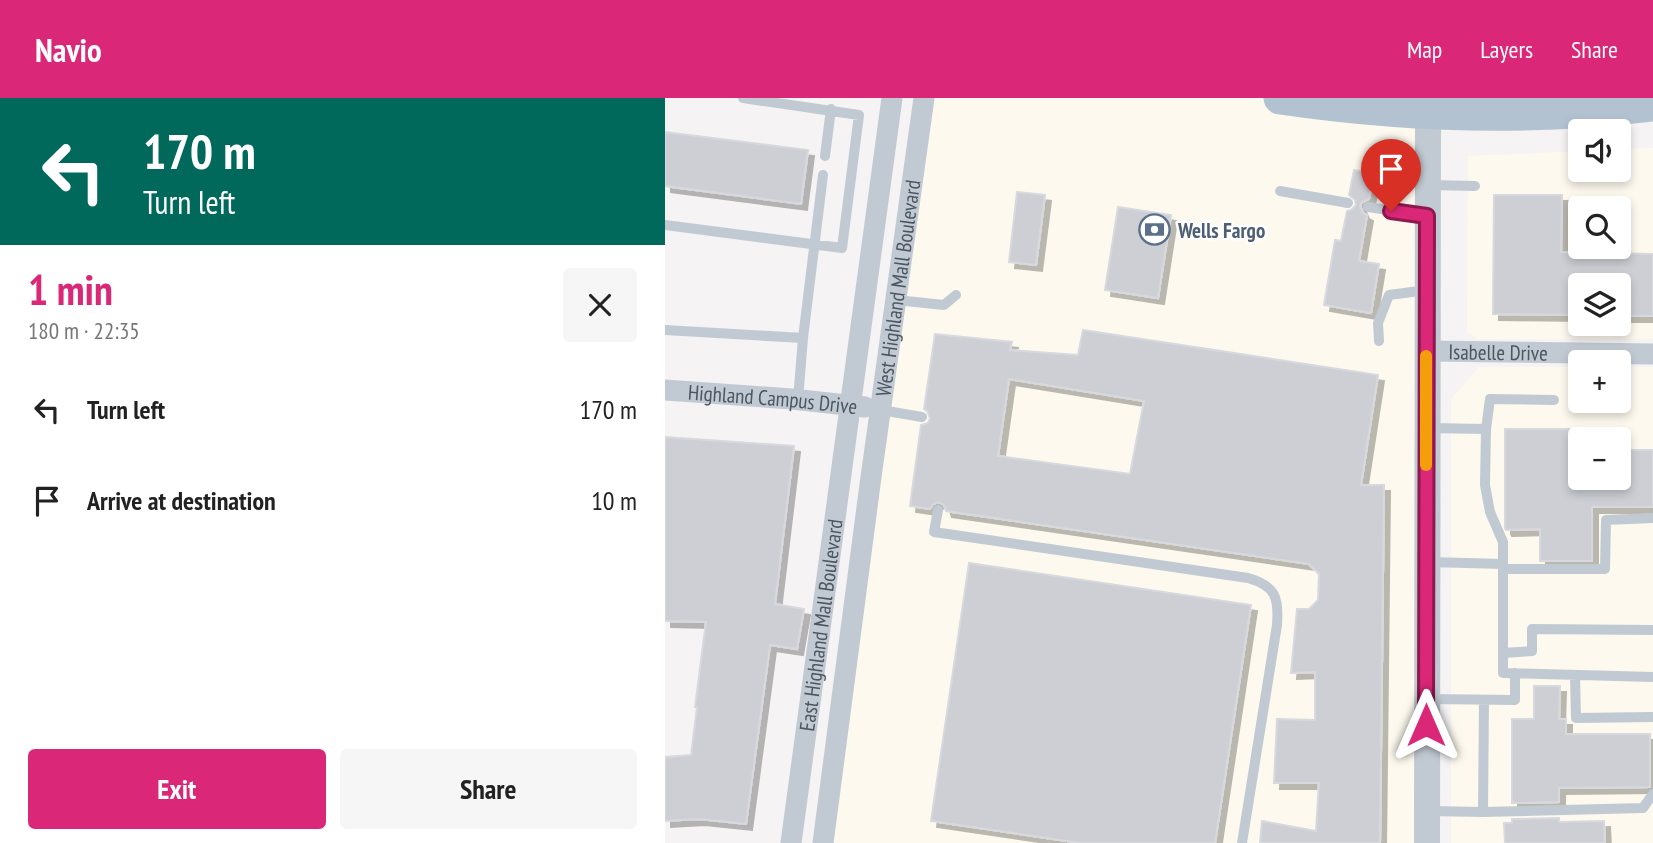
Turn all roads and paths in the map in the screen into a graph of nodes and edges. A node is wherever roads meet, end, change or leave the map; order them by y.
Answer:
1 (743, 98) edge
2 (893, 98) edge
3 (924, 98) edge
4 (1280, 98) edge
5 (1653, 105) edge
6 (831, 109) junction
7 (1428, 112) junction
8 (825, 156) dead end
9 (823, 175) dead end
10 (1427, 185) junction
11 (1475, 186) dead end
12 (1280, 191) dead end
13 (1348, 203) dead end
14 (1368, 207) dead end
15 (1427, 216) junction
16 (665, 225) edge
17 (815, 244) junction
18 (1427, 290) junction
19 (956, 295) dead end
20 (896, 300) junction
21 (665, 330) edge
22 (803, 338) junction
23 (1379, 341) dead end
24 (1426, 351) junction
25 (1653, 354) edge
26 (665, 390) edge
27 (797, 400) junction
28 (1554, 400) dead end
29 (852, 405) junction
30 (881, 410) junction
31 (922, 417) dead end
32 (1426, 428) junction
33 (1486, 429) junction
34 (871, 477) joint
35 (938, 510) dead end
36 (1653, 518) edge
37 (1426, 562) junction
38 (1503, 566) junction
39 (1653, 630) edge
40 (1503, 653) junction
41 (1515, 673) junction
42 (1574, 675) junction
43 (1653, 677) edge
44 (1426, 699) junction
45 (1484, 700) junction
46 (1653, 717) edge
47 (1653, 794) edge
48 (1427, 811) junction
49 (1483, 812) junction
50 (791, 843) edge
51 (823, 843) edge
52 (1242, 843) edge
53 (1427, 843) edge

1 - 6 lane
2 - 29 street, West Highland Mall Boulevard
3 - 20 street, West Highland Mall Boulevard
4 - 7 main road
5 - 7 main road
6 - 8 lane
6 - 17 lane
7 - 10 street
9 - 17 lane
10 - 11 lane
10 - 15 street
12 - 13 lane
14 - 15 lane
15 - 18 street
16 - 17 lane
17 - 22 lane
18 - 23 lane
18 - 24 street
19 - 20 lane
20 - 30 street, West Highland Mall Boulevard
21 - 22 lane
22 - 27 lane
24 - 25 street, Isabelle Drive
24 - 32 street
26 - 27 street, Highland Campus Drive
27 - 29 street, Highland Campus Drive
28 - 33 lane
29 - 30 street, Highland Campus Drive
29 - 50 street, East Highland Mall Boulevard
30 - 31 lane
30 - 34 street, West Highland Mall Boulevard
32 - 33 lane
32 - 37 street
33 - 38 lane
34 - 51 street, East Highland Mall Boulevard
35 - 52 lane
36 - 38 lane
37 - 38 lane
37 - 44 street
38 - 40 lane
39 - 40 lane
40 - 41 lane
41 - 42 lane
41 - 45 lane
42 - 43 lane
42 - 46 lane
44 - 45 lane
44 - 48 street
45 - 49 lane
47 - 49 lane
48 - 49 lane
48 - 53 street

